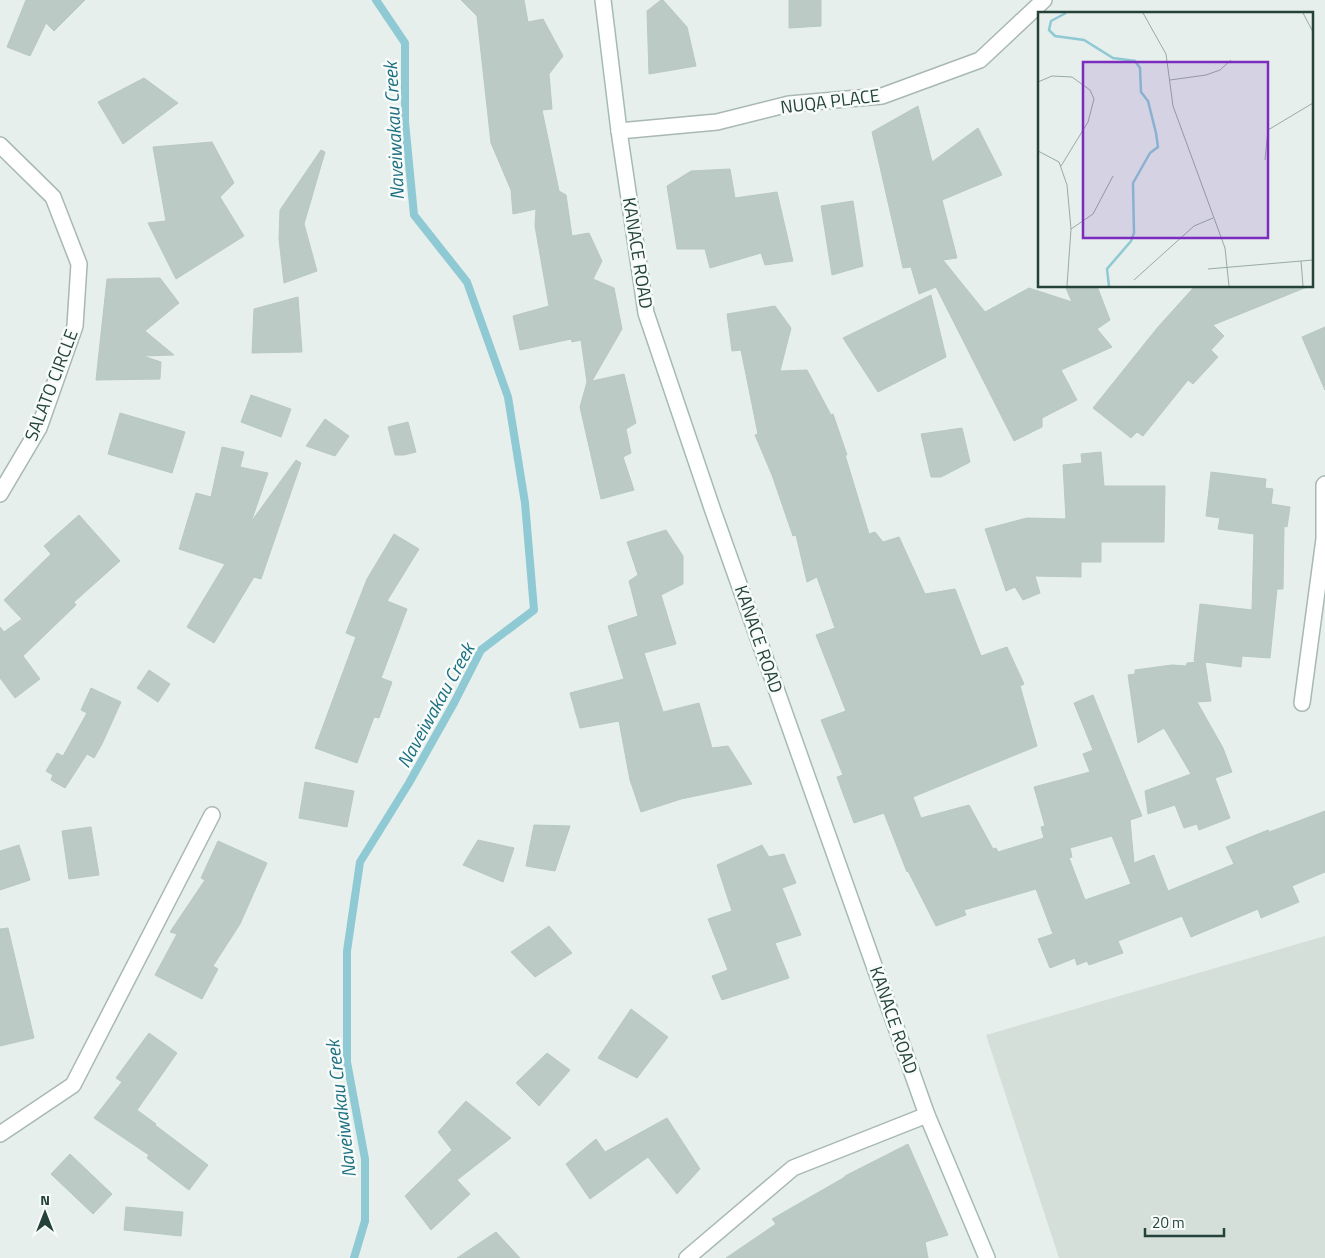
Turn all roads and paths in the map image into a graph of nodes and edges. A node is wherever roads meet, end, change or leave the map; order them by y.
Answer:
1 (604, 0) edge
2 (1044, 0) edge
3 (619, 131) junction
4 (0, 145) edge
5 (1325, 484) edge
6 (0, 494) edge
7 (1302, 703) dead end
8 (212, 815) dead end
9 (927, 1115) junction
10 (0, 1134) edge
11 (687, 1258) edge
12 (987, 1258) edge

1 - 3 street, KANACE ROAD
2 - 3 street, NUQA PLACE
3 - 9 street, KANACE ROAD
4 - 6 street, SALATO CIRCLE
5 - 7 street
8 - 10 street
9 - 11 street
9 - 12 street, KANACE ROAD

